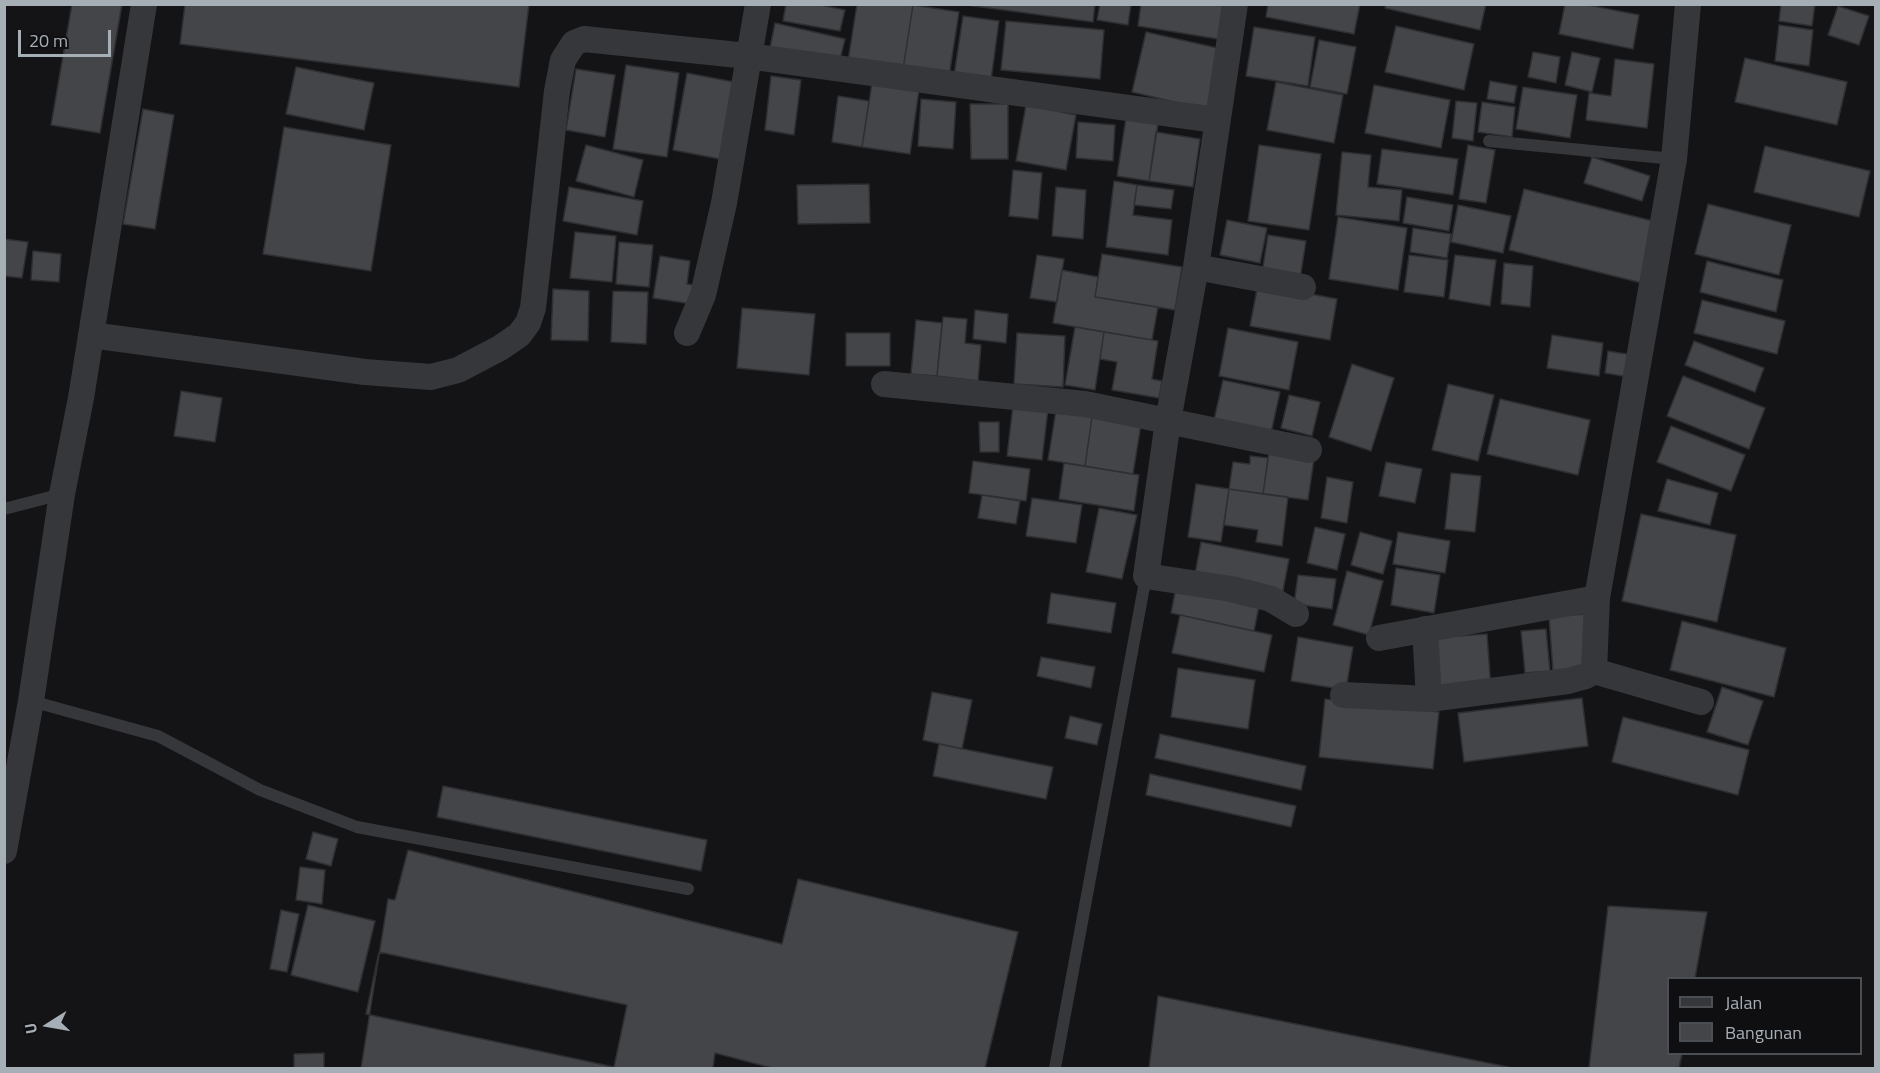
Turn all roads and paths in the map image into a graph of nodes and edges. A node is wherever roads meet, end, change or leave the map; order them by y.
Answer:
1 (144, 4) edge
2 (758, 4) edge
3 (1235, 4) edge
4 (1688, 4) edge
5 (748, 56) junction
6 (1216, 120) junction
7 (1489, 141) dead end
8 (1674, 159) junction
9 (1196, 267) junction
10 (1303, 287) dead end
11 (687, 333) dead end
12 (91, 335) junction
13 (884, 384) dead end
14 (1168, 422) junction
15 (1309, 450) dead end
16 (62, 494) junction
17 (4, 510) edge
18 (1146, 576) junction
19 (1597, 598) junction
20 (1296, 614) dead end
21 (1425, 629) junction
22 (1379, 638) dead end
23 (1594, 671) junction
24 (1343, 695) dead end
25 (1429, 699) junction
26 (31, 701) junction
27 (1701, 702) dead end
28 (4, 851) edge
29 (688, 889) dead end
30 (1055, 1068) edge

1 - 12 street
2 - 5 street
3 - 6 street
4 - 8 street
5 - 6 street
5 - 11 street
5 - 12 street
6 - 9 street
7 - 8 lane
8 - 19 street
9 - 10 street
9 - 14 street
12 - 16 street
13 - 14 street
14 - 15 street
14 - 18 street
16 - 17 lane
16 - 26 street
18 - 20 street
18 - 30 lane
19 - 21 street
19 - 23 street
21 - 22 street
21 - 25 street
23 - 25 street
23 - 27 street
24 - 25 street
26 - 28 street
26 - 29 lane

